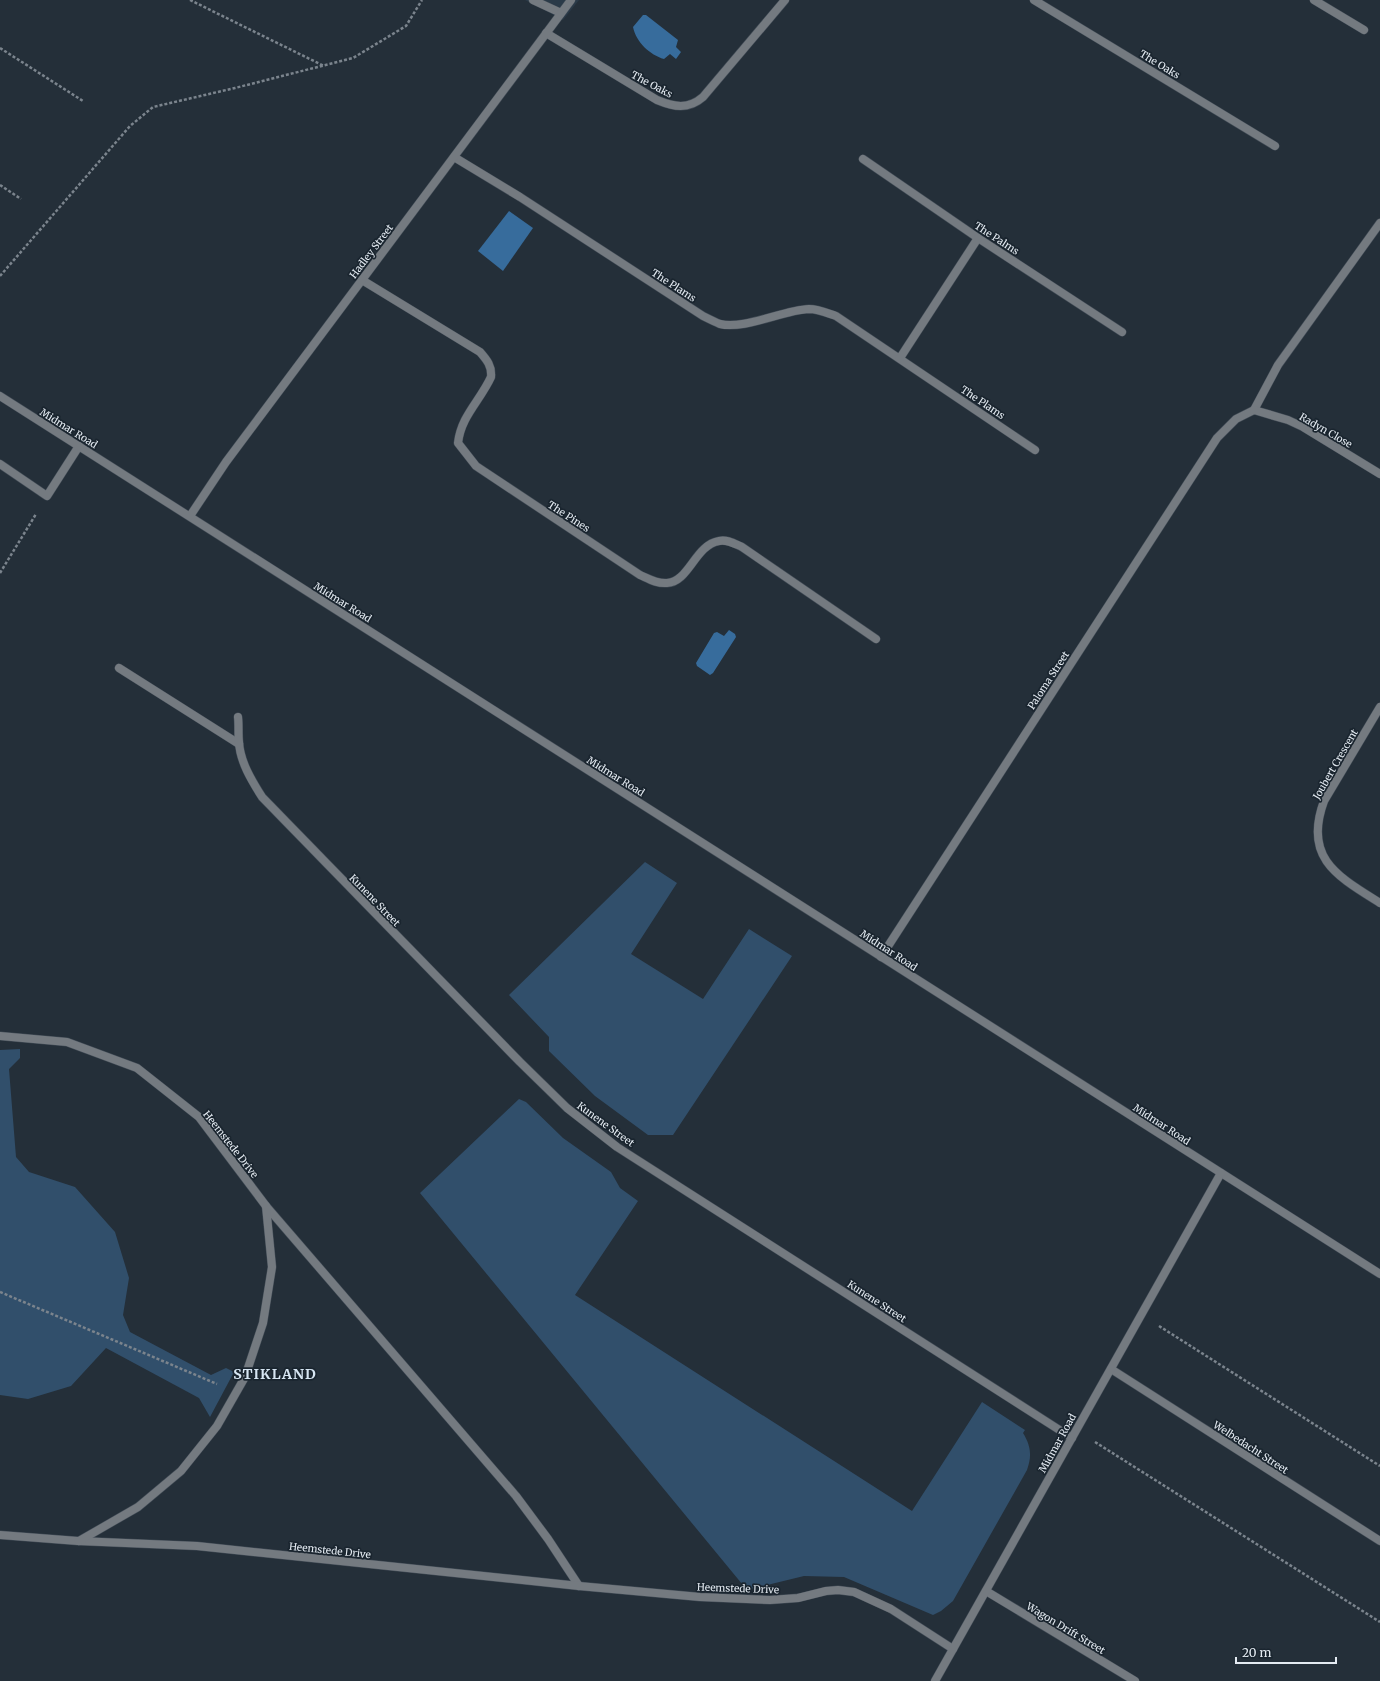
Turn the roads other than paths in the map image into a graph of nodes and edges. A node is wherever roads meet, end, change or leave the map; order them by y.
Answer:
1 (533, 0) edge
2 (571, 0) edge
3 (785, 0) edge
4 (1034, 0) edge
5 (1314, 0) edge
6 (561, 14) junction
7 (1364, 30) dead end
8 (546, 33) junction
9 (1275, 146) dead end
10 (454, 156) junction
11 (863, 159) dead end
12 (1380, 223) edge
13 (978, 238) junction
14 (362, 280) junction
15 (1122, 332) dead end
16 (900, 358) junction
17 (0, 396) edge
18 (1254, 410) junction
19 (79, 446) junction
20 (1035, 450) dead end
21 (0, 464) edge
22 (1380, 474) edge
23 (190, 516) junction
24 (876, 640) dead end
25 (119, 668) dead end
26 (1380, 707) edge
27 (238, 717) dead end
28 (239, 744) junction
29 (1380, 903) edge
30 (881, 957) junction
31 (0, 1036) edge
32 (1221, 1173) junction
33 (266, 1206) junction
34 (1380, 1274) edge
35 (1111, 1369) junction
36 (1072, 1438) junction
37 (0, 1535) edge
38 (78, 1541) junction
39 (1380, 1541) edge
40 (579, 1586) junction
41 (986, 1592) junction
42 (953, 1649) junction
43 (935, 1681) edge
44 (1135, 1681) edge

1 - 6 street
2 - 6 street, Hadley Street
3 - 8 street, The Oaks
4 - 9 street, The Oaks
5 - 7 street
6 - 8 street, Hadley Street
8 - 10 street, Hadley Street
10 - 14 street, Hadley Street
10 - 16 street, The Plams
11 - 13 street, The Palms
12 - 18 street
13 - 15 street, The Palms
13 - 16 street
14 - 23 street, Hadley Street
14 - 24 street, The Pines
16 - 20 street, The Plams
17 - 19 street, Midmar Road
18 - 22 street, Radyn Close
18 - 30 street, Paloma Street
19 - 21 street
19 - 23 street, Midmar Road
23 - 30 street, Midmar Road
25 - 28 street
26 - 29 street, Joubert Crescent
27 - 28 street, Kunene Street
28 - 36 street, Kunene Street
30 - 32 street, Midmar Road
31 - 33 street, Heemstede Drive
32 - 34 street, Midmar Road
32 - 35 street, Midmar Road
33 - 38 street
33 - 40 street, Heemstede Drive
35 - 36 street, Midmar Road
35 - 39 street, Welbedacht Street
36 - 41 street, Midmar Road
37 - 38 street, Heemstede Drive
38 - 40 street, Heemstede Drive
40 - 42 street, Heemstede Drive
41 - 42 street, Midmar Road
41 - 44 street, Wagon Drift Street
42 - 43 street, Midmar Road

